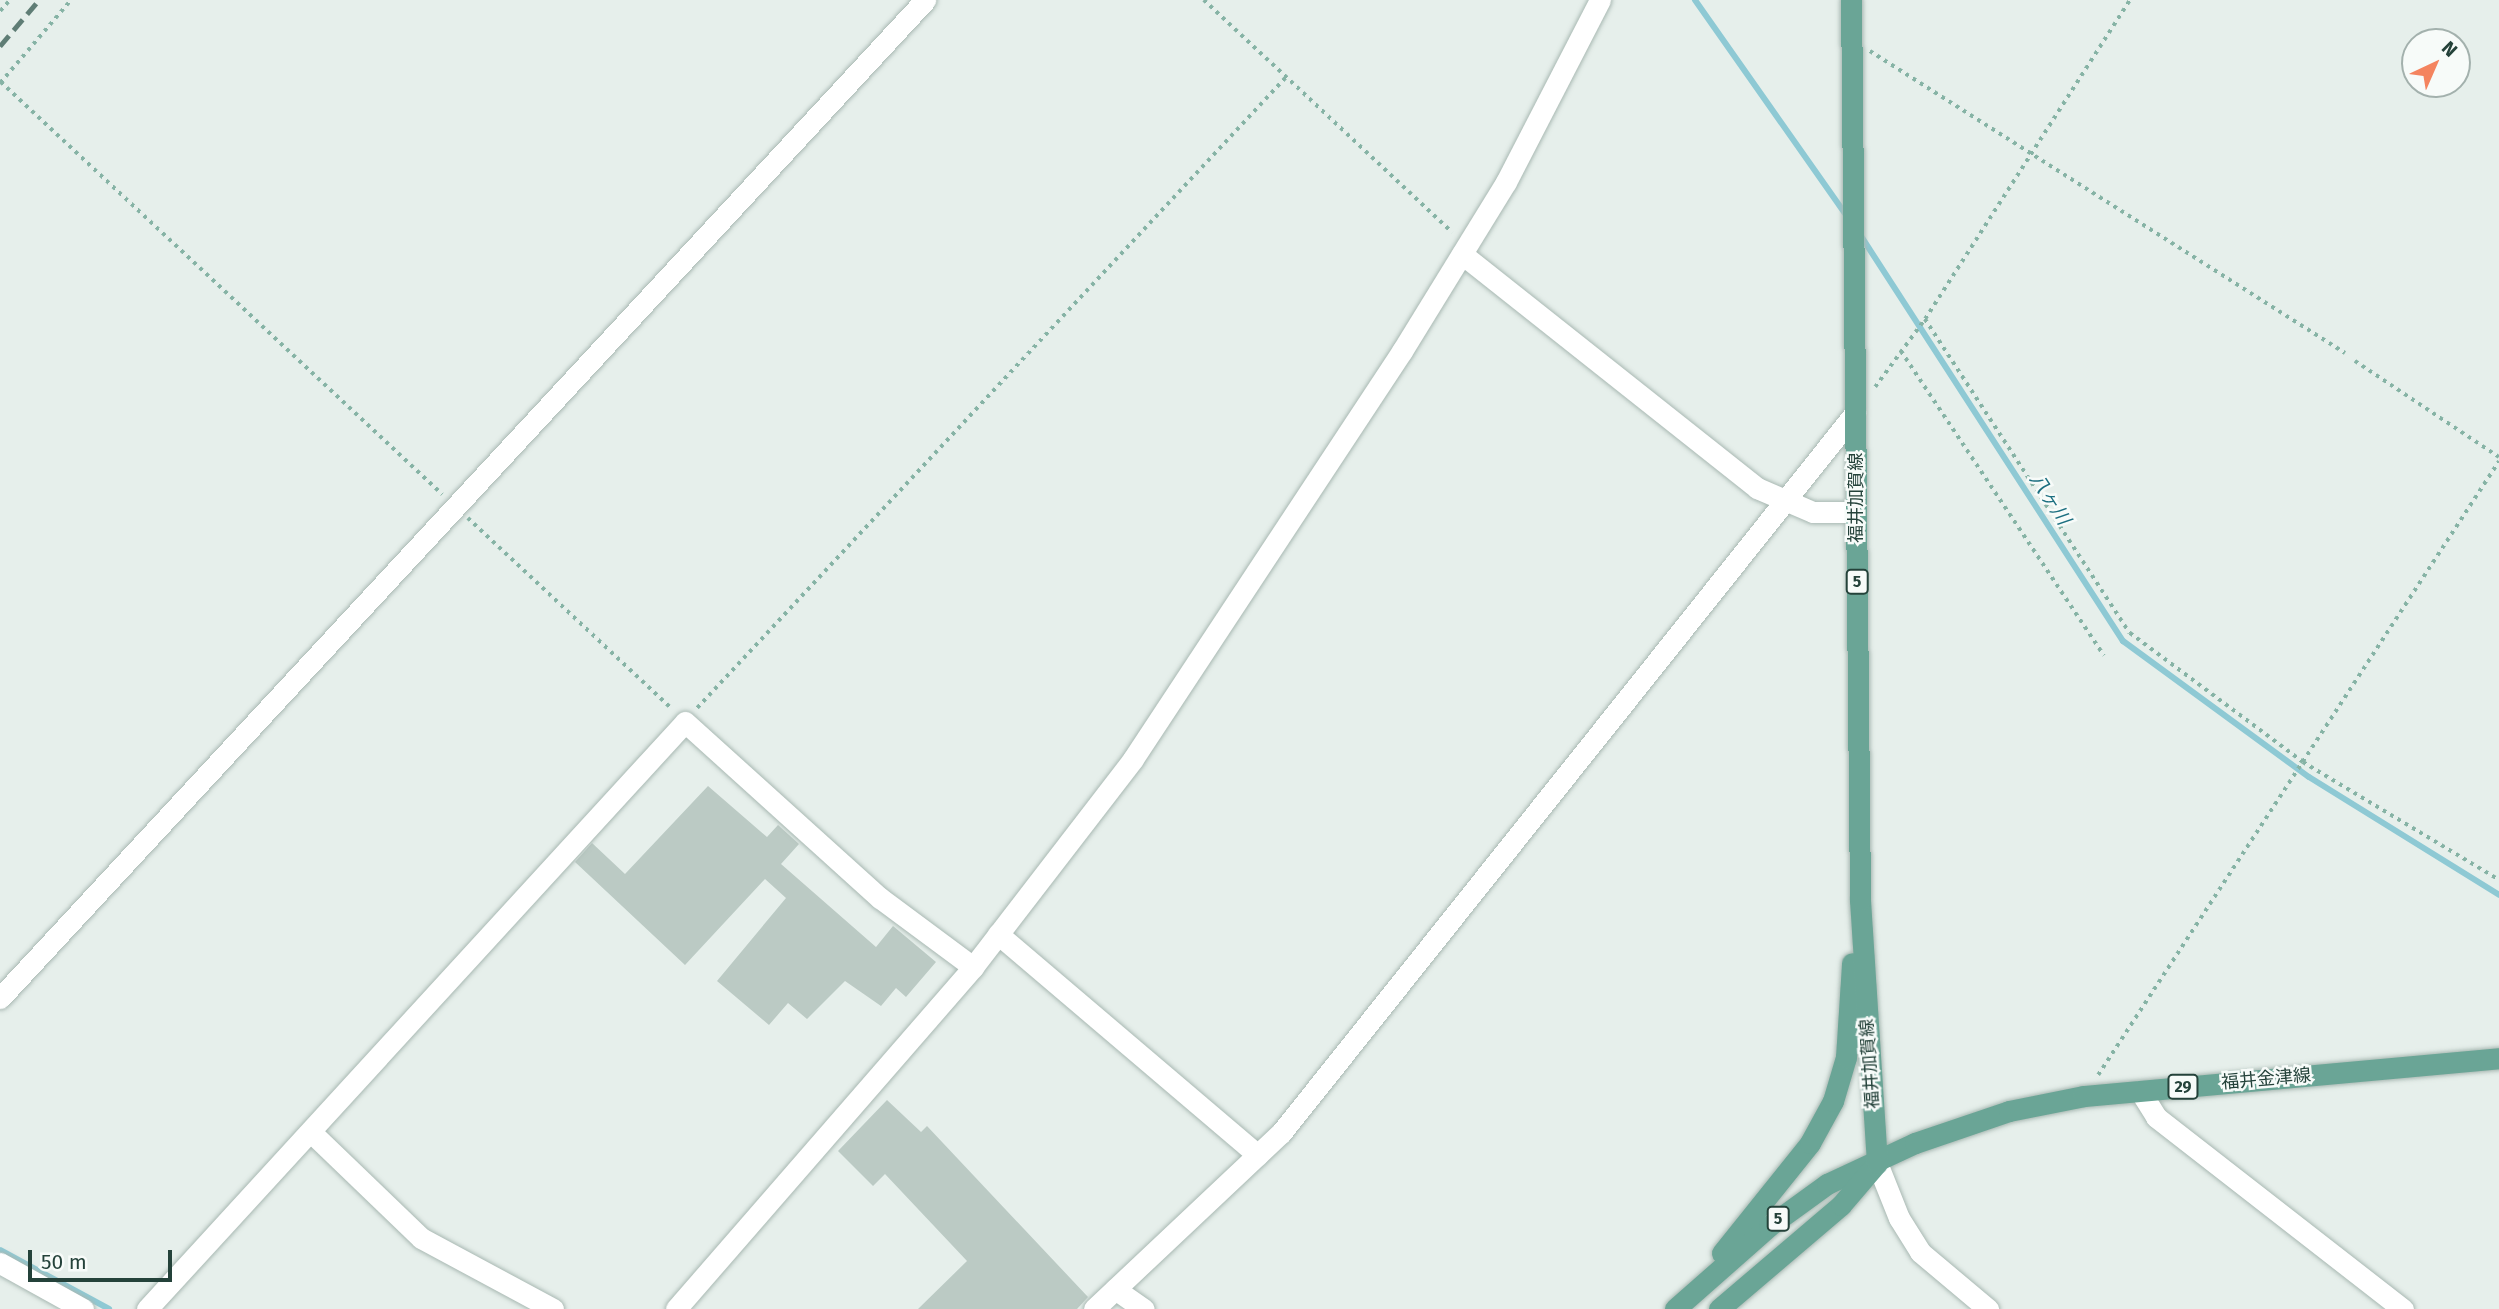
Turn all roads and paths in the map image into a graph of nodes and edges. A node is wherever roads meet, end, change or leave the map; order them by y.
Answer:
1 (10, 0) edge
2 (71, 0) edge
3 (925, 0) edge
4 (1204, 0) edge
5 (1600, 0) edge
6 (1851, 0) edge
7 (2130, 0) edge
8 (0, 11) edge
9 (1851, 39) junction
10 (1287, 76) junction
11 (1, 82) edge
12 (2032, 154) junction
13 (1464, 250) junction
14 (1925, 319) junction
15 (1902, 351) junction
16 (2344, 353) dead end
17 (2355, 361) dead end
18 (1856, 413) junction
19 (2499, 459) edge
20 (1783, 501) junction
21 (456, 507) junction
22 (1856, 512) junction
23 (2104, 655) dead end
24 (685, 722) junction
25 (2303, 762) junction
26 (2499, 880) edge
27 (1860, 900) junction
28 (998, 934) junction
29 (973, 967) junction
30 (0, 998) edge
31 (2499, 1058) edge
32 (2140, 1091) junction
33 (2084, 1096) junction
34 (312, 1133) junction
35 (1258, 1155) junction
36 (1877, 1163) junction
37 (1, 1265) edge
38 (1115, 1289) junction
39 (1690, 1293) junction
40 (83, 1309) edge
41 (147, 1309) edge
42 (553, 1309) edge
43 (676, 1309) edge
44 (1094, 1309) edge
45 (1144, 1309) edge
46 (1675, 1309) edge
47 (1719, 1309) edge
48 (1988, 1309) edge
49 (2403, 1309) edge

1 - 8 path
2 - 11 path
3 - 21 street
4 - 10 path
5 - 13 street
6 - 9 main road, 福井加賀線 / 5
7 - 12 path
9 - 12 path
9 - 18 main road, 福井加賀線 / 5
10 - 13 path
10 - 24 path
11 - 21 path
12 - 14 path
12 - 16 path
13 - 20 street
13 - 28 street
14 - 15 path
14 - 25 path
15 - 18 path
15 - 23 path
17 - 19 path
18 - 20 street
18 - 22 main road, 福井加賀線 / 5
19 - 25 path
20 - 22 street
20 - 35 street
21 - 24 path
21 - 30 street
22 - 27 main road, 福井加賀線 / 5
24 - 29 street
24 - 34 street
25 - 26 path
25 - 33 path
27 - 36 main road, 福井加賀線 / 5
27 - 39 main road
28 - 29 street
28 - 35 street
29 - 43 street
31 - 32 main road, 福井金津線 / 29
32 - 33 main road, 福井金津線 / 29
32 - 49 street
33 - 36 main road, 福井金津線 / 29
34 - 41 street
34 - 42 street
35 - 38 street
36 - 39 main road, 5
36 - 47 main road, 5
36 - 48 street
37 - 40 street
38 - 44 street
38 - 45 street
39 - 46 main road, 5

